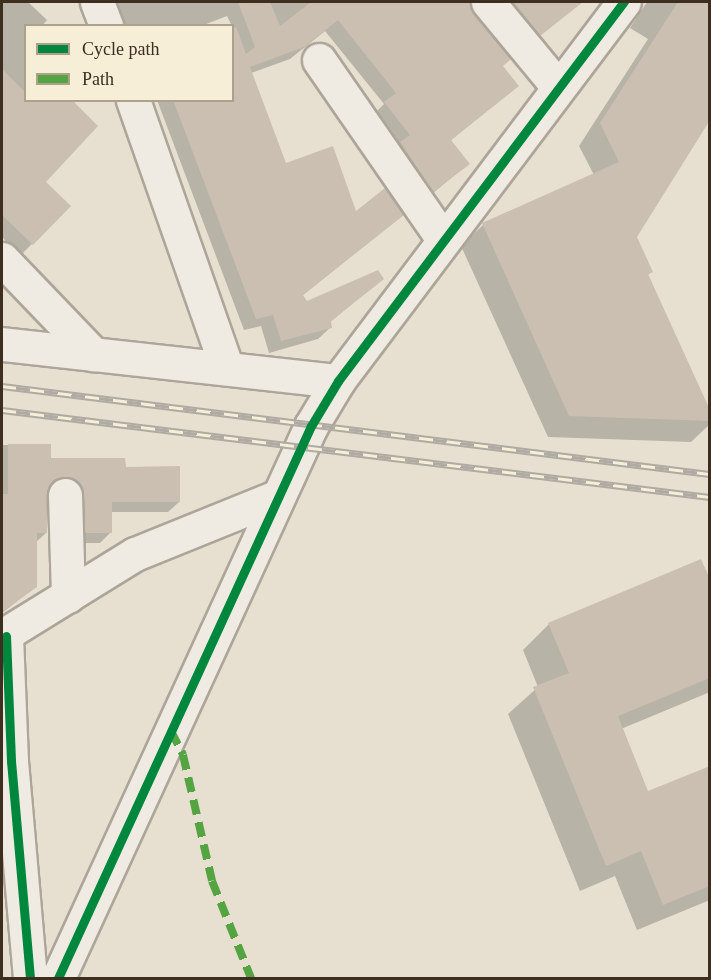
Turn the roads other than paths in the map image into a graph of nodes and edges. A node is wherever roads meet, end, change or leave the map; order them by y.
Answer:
1 (97, 2) edge
2 (488, 2) edge
3 (624, 2) edge
4 (105, 24) edge
5 (320, 60) dead end
6 (558, 87) junction
7 (134, 102) edge
8 (443, 239) junction
9 (2, 259) edge
10 (2, 344) edge
11 (93, 354) junction
12 (227, 368) junction
13 (338, 381) junction
14 (65, 495) dead end
15 (276, 496) junction
16 (68, 596) junction
17 (4, 636) edge
18 (30, 978) edge
19 (58, 978) edge

1 - 4 street
2 - 6 street
3 - 6 street
5 - 8 street
6 - 8 street
7 - 12 street
8 - 13 street
9 - 11 street
10 - 11 street
11 - 12 street
12 - 13 street
13 - 15 street
14 - 16 street
15 - 16 street
15 - 19 street
16 - 17 street
17 - 18 street

